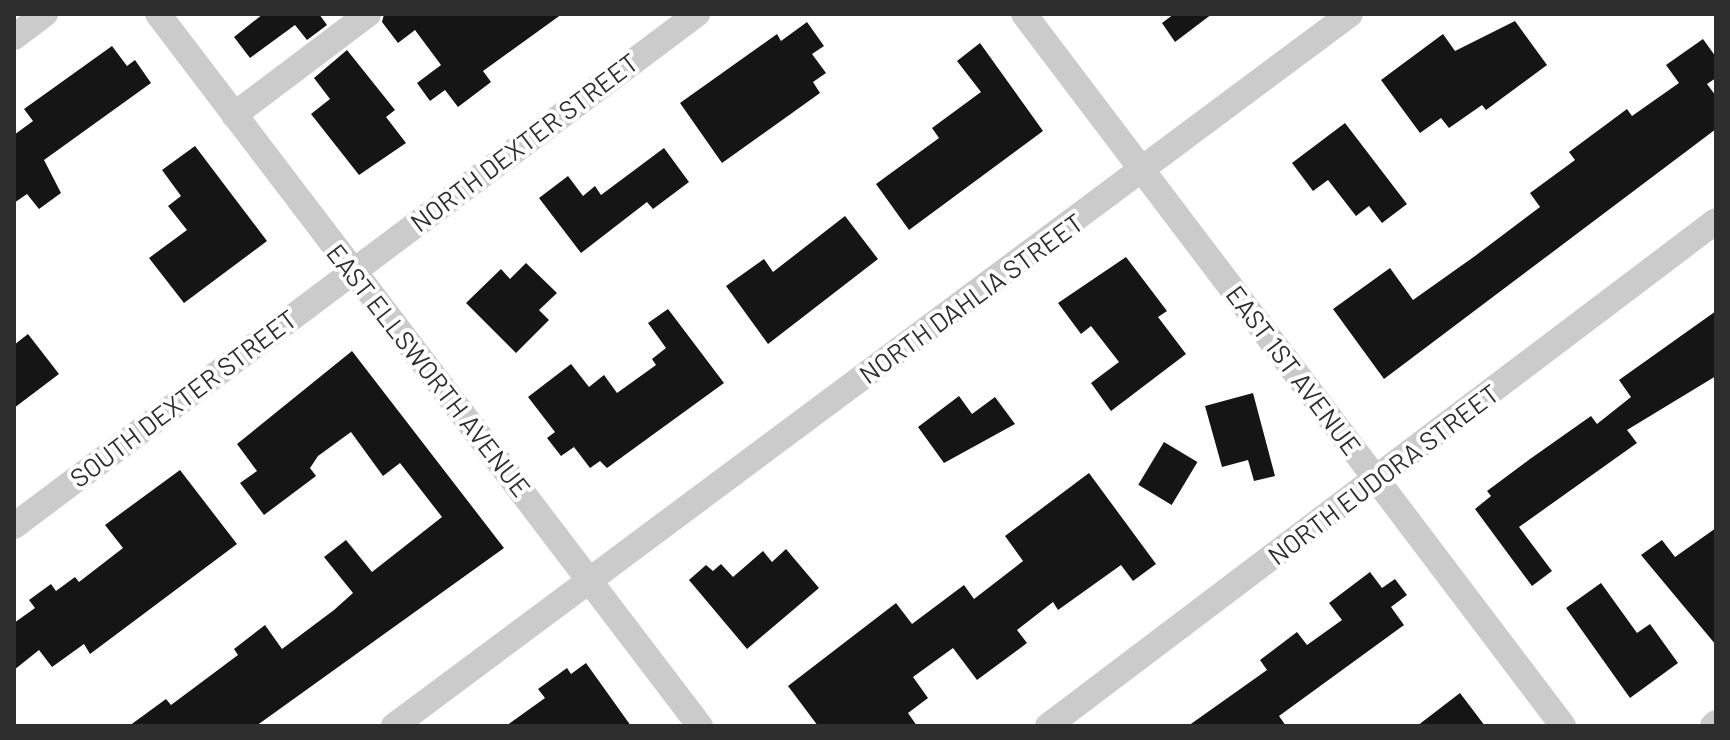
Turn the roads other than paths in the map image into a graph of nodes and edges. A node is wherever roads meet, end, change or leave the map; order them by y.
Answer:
1 (45, 14) edge
2 (158, 14) edge
3 (368, 14) edge
4 (697, 14) edge
5 (1026, 14) edge
6 (1350, 14) edge
7 (14, 37) edge
8 (234, 115) junction
9 (1143, 170) junction
10 (1716, 221) edge
11 (352, 270) junction
12 (1377, 479) junction
13 (14, 526) edge
14 (590, 579) junction
15 (394, 726) edge
16 (700, 726) edge
17 (1048, 726) edge
18 (1563, 726) edge

1 - 7 street
2 - 8 street, EAST ELLSWORTH AVENUE
3 - 8 street
4 - 11 street, NORTH DEXTER STREET
5 - 9 street, EAST 1ST AVENUE
6 - 9 street, NORTH DAHLIA STREET
8 - 11 street, EAST ELLSWORTH AVENUE
9 - 12 street, EAST 1ST AVENUE
9 - 14 street, NORTH DAHLIA STREET
10 - 12 street, NORTH EUDORA STREET
11 - 13 street, SOUTH DEXTER STREET
11 - 14 street, EAST ELLSWORTH AVENUE
12 - 17 street, NORTH EUDORA STREET
12 - 18 street, EAST 1ST AVENUE
14 - 15 street, NORTH DAHLIA STREET
14 - 16 street, EAST ELLSWORTH AVENUE

